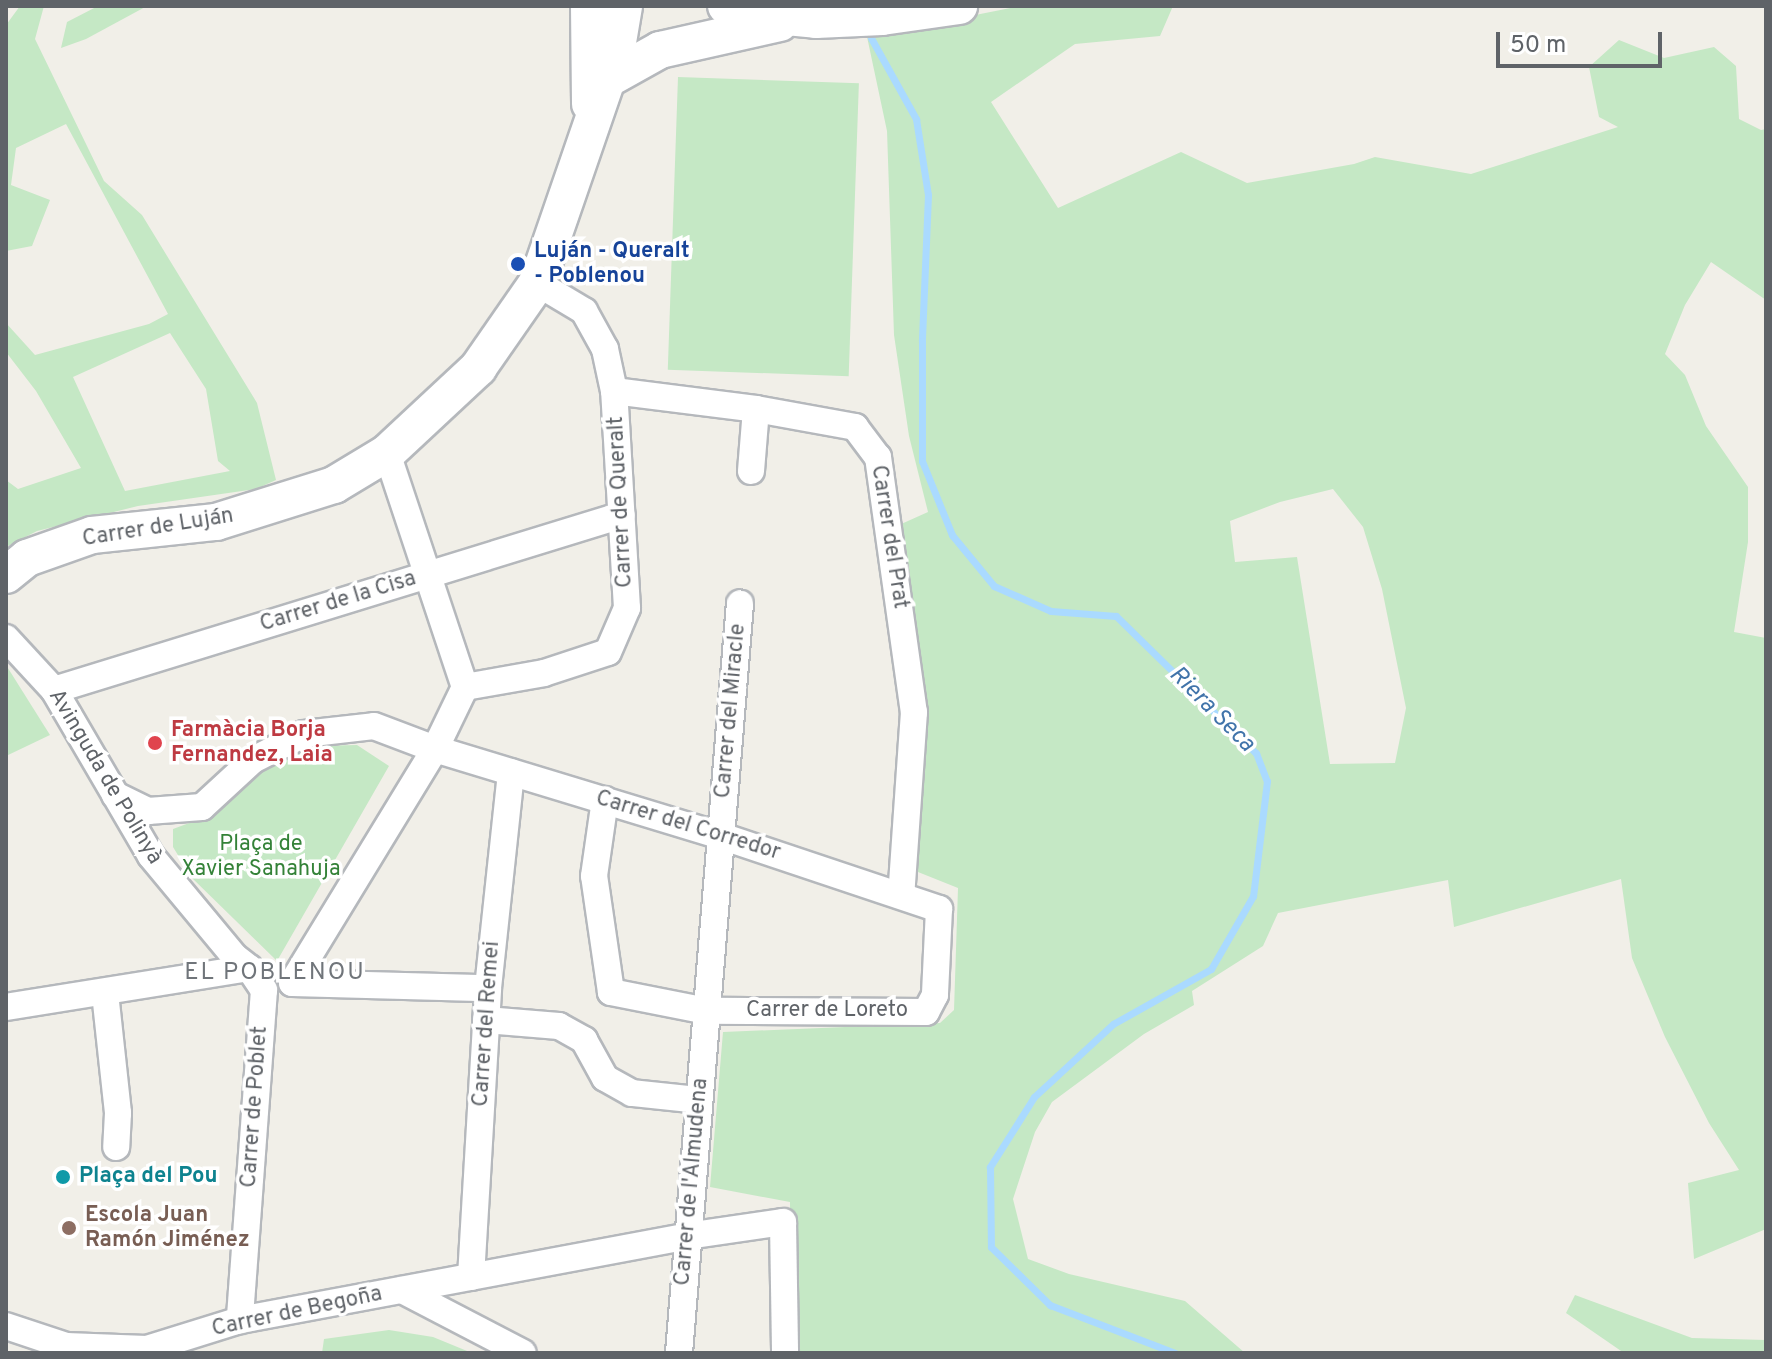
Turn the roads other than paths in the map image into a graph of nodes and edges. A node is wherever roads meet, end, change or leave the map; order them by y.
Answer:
1 (624, 6) edge
2 (726, 6) edge
3 (959, 6) edge
4 (585, 10) edge
5 (791, 19) junction
6 (608, 79) junction
7 (591, 122) junction
8 (537, 283) junction
9 (614, 391) junction
10 (756, 409) junction
11 (387, 453) junction
12 (751, 471) dead end
13 (622, 515) junction
14 (428, 574) junction
15 (6, 575) edge
16 (740, 603) dead end
17 (6, 638) edge
18 (465, 687) junction
19 (54, 690) junction
20 (435, 749) junction
21 (511, 772) junction
22 (115, 795) junction
23 (605, 800) junction
24 (721, 836) junction
25 (901, 896) junction
26 (939, 909) joint
27 (249, 968) junction
28 (488, 988) junction
29 (264, 990) joint
30 (105, 993) junction
31 (6, 1007) edge
32 (707, 1011) junction
33 (486, 1020) junction
34 (699, 1100) junction
35 (116, 1147) dead end
36 (687, 1236) junction
37 (471, 1277) junction
38 (402, 1290) junction
39 (240, 1320) junction
40 (6, 1326) edge
41 (523, 1353) edge
42 (679, 1353) edge
43 (785, 1353) edge

1 - 6 street, Carrer de Luján
2 - 5 street
3 - 5 street
4 - 7 street
5 - 6 street
6 - 7 street, Carrer de Luján
7 - 8 street, Carrer de Luján
8 - 9 street, Carrer de Queralt
8 - 11 street, Carrer de Luján
9 - 10 street, Carrer del Prat
9 - 13 street, Carrer de Queralt
10 - 12 street
10 - 25 street, Carrer del Prat
11 - 14 street
11 - 15 street, Carrer de Luján
13 - 14 street, Carrer de la Cisa
13 - 18 street, Carrer de Queralt
14 - 18 street
14 - 19 street, Carrer de la Cisa
16 - 24 street, Carrer del Miracle
17 - 19 street, Avinguda de Polinyà
18 - 20 street
19 - 22 street, Avinguda de Polinyà
20 - 21 street, Carrer del Corredor
20 - 22 street
20 - 28 street
21 - 23 street, Carrer del Corredor
21 - 28 street, Carrer del Remei
22 - 27 street, Avinguda de Polinyà
23 - 24 street, Carrer del Corredor
23 - 32 street, Carrer de Loreto
24 - 25 street, Carrer del Corredor
24 - 32 street, Carrer del Miracle
25 - 26 street, Carrer del Corredor
26 - 32 street, Carrer de Loreto
27 - 29 street, Avinguda de Polinyà
27 - 30 street
28 - 33 street, Carrer del Remei
29 - 39 street, Carrer de Poblet
30 - 31 street
30 - 35 street
32 - 34 street, Carrer de l'Almudena
33 - 34 street
33 - 37 street, Carrer del Remei
34 - 36 street, Carrer de l'Almudena
36 - 37 street, Carrer de Begoña
36 - 42 street, Carrer de l'Almudena
36 - 43 street, Carrer de Begoña
37 - 38 street, Carrer de Begoña
38 - 39 street, Carrer de Begoña
38 - 41 street, Carrer de Begoña
39 - 40 street, Carrer de Begoña

